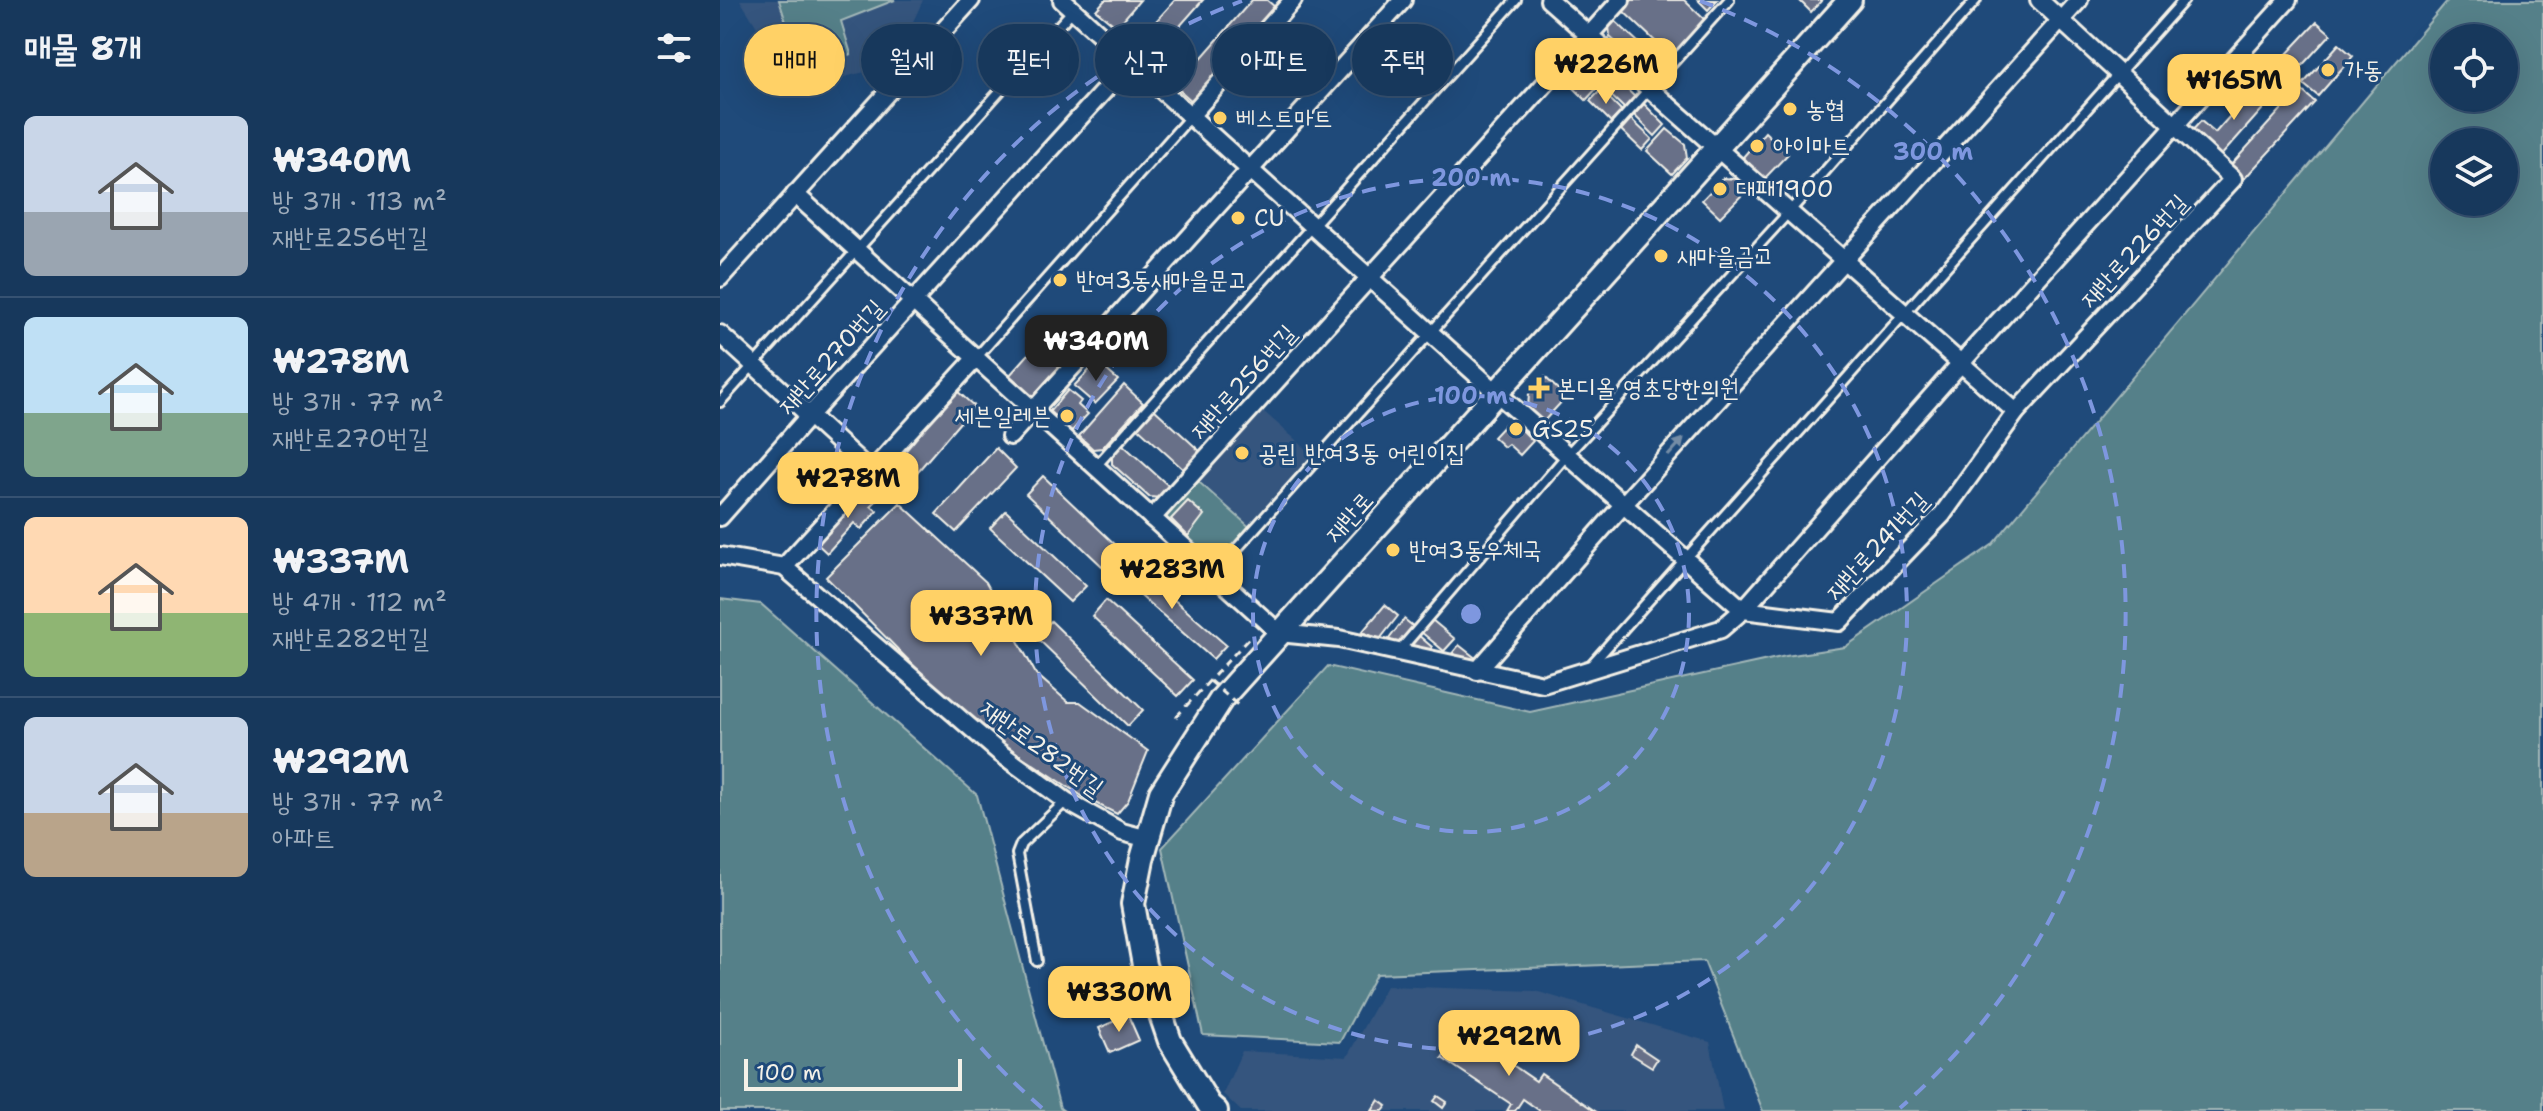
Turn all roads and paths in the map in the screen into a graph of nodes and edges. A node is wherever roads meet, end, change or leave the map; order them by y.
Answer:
1 (971, 0) edge
2 (1293, 0) edge
3 (1403, 0) edge
4 (1516, 0) edge
5 (1549, 0) edge
6 (1621, 0) edge
7 (1729, 0) edge
8 (1850, 0) edge
9 (1976, 0) edge
10 (2039, 0) edge
11 (2079, 0) edge
12 (2184, 0) edge
13 (2288, 0) edge
14 (1073, 3) edge
15 (2061, 20) junction
16 (1095, 26) edge
17 (1588, 34) junction
18 (2119, 74) junction
19 (1650, 88) junction
20 (1099, 96) edge
21 (1168, 96) edge
22 (1190, 116) junction
23 (2176, 126) junction
24 (1716, 147) junction
25 (1249, 169) junction
26 (795, 194) junction
27 (1789, 212) junction
28 (1312, 226) junction
29 (858, 251) junction
30 (1845, 261) junction
31 (1369, 277) junction
32 (720, 278) edge
33 (914, 302) junction
34 (1905, 314) junction
35 (1430, 333) junction
36 (720, 334) edge
37 (976, 358) junction
38 (1961, 363) junction
39 (754, 365) junction
40 (1497, 393) junction
41 (720, 402) edge
42 (1034, 410) junction
43 (2016, 412) junction
44 (809, 416) junction
45 (1010, 436) dead end
46 (1567, 455) junction
47 (1096, 466) junction
48 (870, 471) junction
49 (1623, 505) junction
50 (720, 517) edge
51 (1152, 518) junction
52 (720, 556) edge
53 (1685, 559) junction
54 (784, 567) junction
55 (1214, 574) junction
56 (1743, 610) junction
57 (1279, 633) junction
58 (1250, 637) dead end
59 (1398, 651) junction
60 (1477, 671) junction
61 (1585, 672) junction
62 (1210, 681) junction
63 (1240, 707) dead end
64 (1176, 717) dead end
65 (1066, 801) junction
66 (1148, 839) junction
67 (1037, 961) dead end
68 (1216, 1111) edge

1 - 26 street
2 - 22 street
3 - 25 street
4 - 28 lane
5 - 17 street
6 - 17 street
7 - 19 lane
8 - 24 main road, 재반로
9 - 27 lane
10 - 15 street, 재반로226번길
11 - 15 street
12 - 18 lane
13 - 23 street
14 - 16 street
14 - 29 lane
15 - 18 street, 재반로226번길
15 - 30 street
17 - 19 street
17 - 31 street, 재반로256번길
18 - 23 street, 재반로226번길
18 - 34 lane
19 - 24 street
19 - 35 lane
20 - 33 street
21 - 22 street
22 - 25 street
22 - 37 lane
23 - 38 street
23 - 43 street, 재반로226번길
24 - 27 street
24 - 40 main road, 재반로
25 - 28 street
25 - 42 street
26 - 29 street, 재반로270번길
26 - 32 street
27 - 30 street
27 - 46 lane
28 - 31 street
28 - 47 lane
29 - 33 street, 재반로270번길
29 - 39 lane
30 - 34 street
49 -> 30 street
31 - 35 street
31 - 51 street, 재반로256번길
33 - 37 street, 재반로270번길
33 - 44 street, 재반로270번길
34 - 38 street
34 - 53 lane
35 - 40 street
35 - 55 lane
36 - 39 street
37 - 42 street, 재반로270번길
37 - 48 street
38 - 43 street
38 - 56 street
39 - 41 lane
39 - 44 street
40 - 46 street
40 - 57 main road, 재반로
42 - 45 street
42 - 47 street, 재반로270번길
43 - 56 street, 재반로241번길
44 - 48 street
44 - 50 street, 재반로270번길
46 - 49 street
46 - 59 lane
47 - 51 street, 재반로270번길
48 - 54 street
49 - 53 street
49 - 60 street
51 - 55 street, 재반로270번길
52 - 54 street
53 - 56 street
53 - 61 lane
54 - 65 street, 재반로282번길
55 - 57 street, 재반로270번길
56 - 61 street
57 - 59 street
57 - 66 main road, 재반로
58 - 62 path
59 - 60 street
60 - 61 street
62 - 63 path, bridge
62 - 64 path
65 - 66 street, 재반로282번길
65 - 67 lane
66 - 68 main road, 재반로

